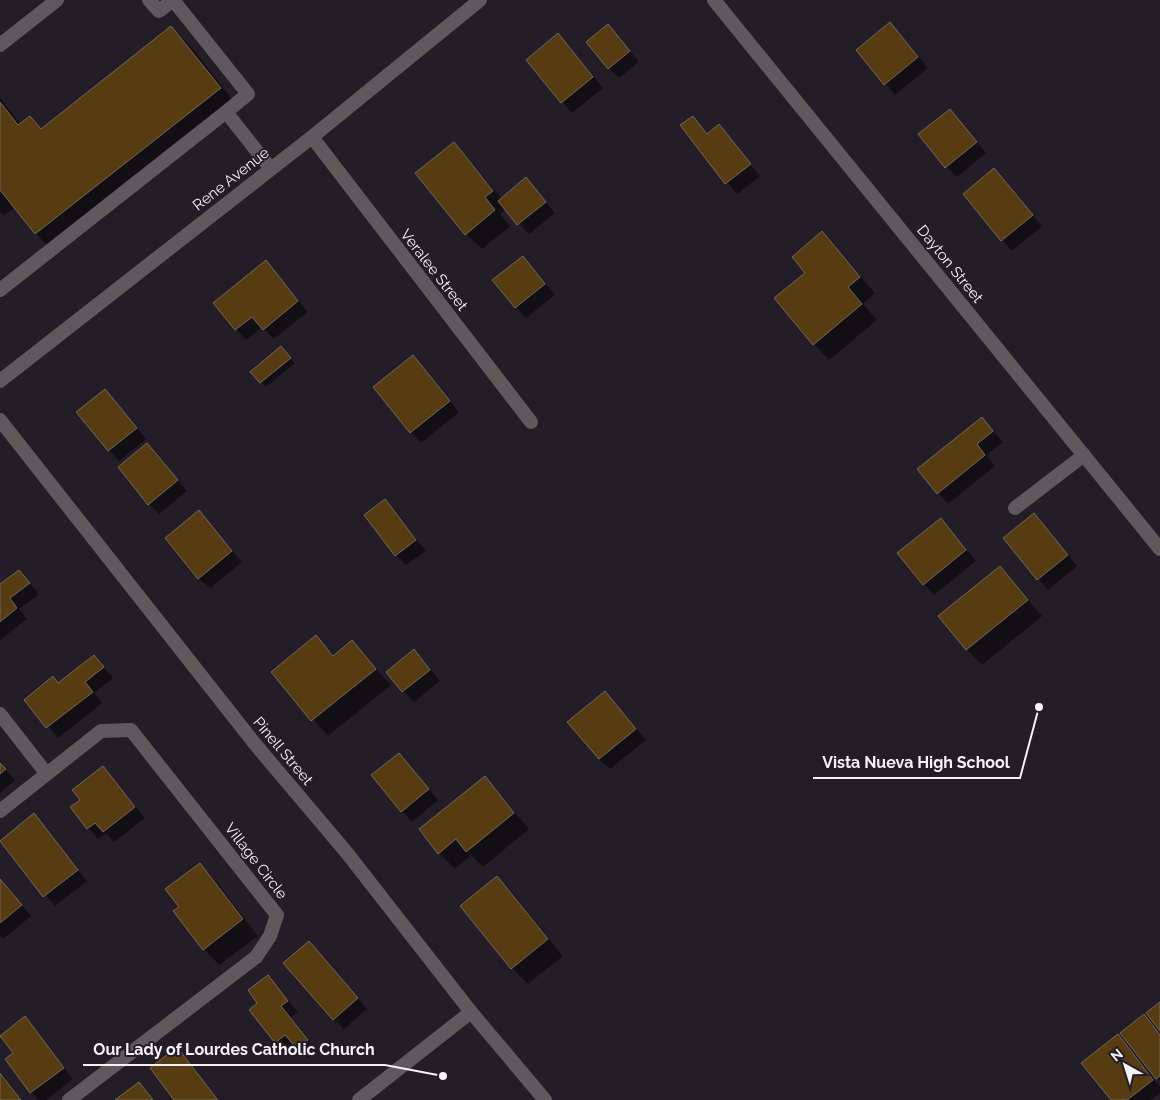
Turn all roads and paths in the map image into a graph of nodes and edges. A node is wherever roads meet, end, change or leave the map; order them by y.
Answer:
1 (57, 0) edge
2 (149, 0) edge
3 (173, 0) edge
4 (480, 0) edge
5 (714, 0) edge
6 (0, 45) edge
7 (226, 112) junction
8 (312, 137) junction
9 (271, 169) junction
10 (0, 290) edge
11 (0, 381) edge
12 (0, 420) edge
13 (531, 422) dead end
14 (1084, 455) junction
15 (1015, 508) dead end
16 (1160, 549) edge
17 (0, 714) edge
18 (46, 773) junction
19 (0, 811) edge
20 (471, 1012) junction
21 (69, 1100) edge
22 (359, 1100) edge
23 (545, 1100) edge

1 - 6 street
2 - 3 street
3 - 7 street
4 - 8 street, Rene Avenue
5 - 14 street, Dayton Street
7 - 9 street
7 - 10 street
8 - 9 street, Rene Avenue
8 - 13 street, Veralee Street
9 - 11 street, Rene Avenue
12 - 20 street, Pinell Street
14 - 15 street
14 - 16 street, Dayton Street
17 - 18 street
18 - 19 street, Village Circle
18 - 21 street, Village Circle
20 - 22 street
20 - 23 street, Pinell Street

